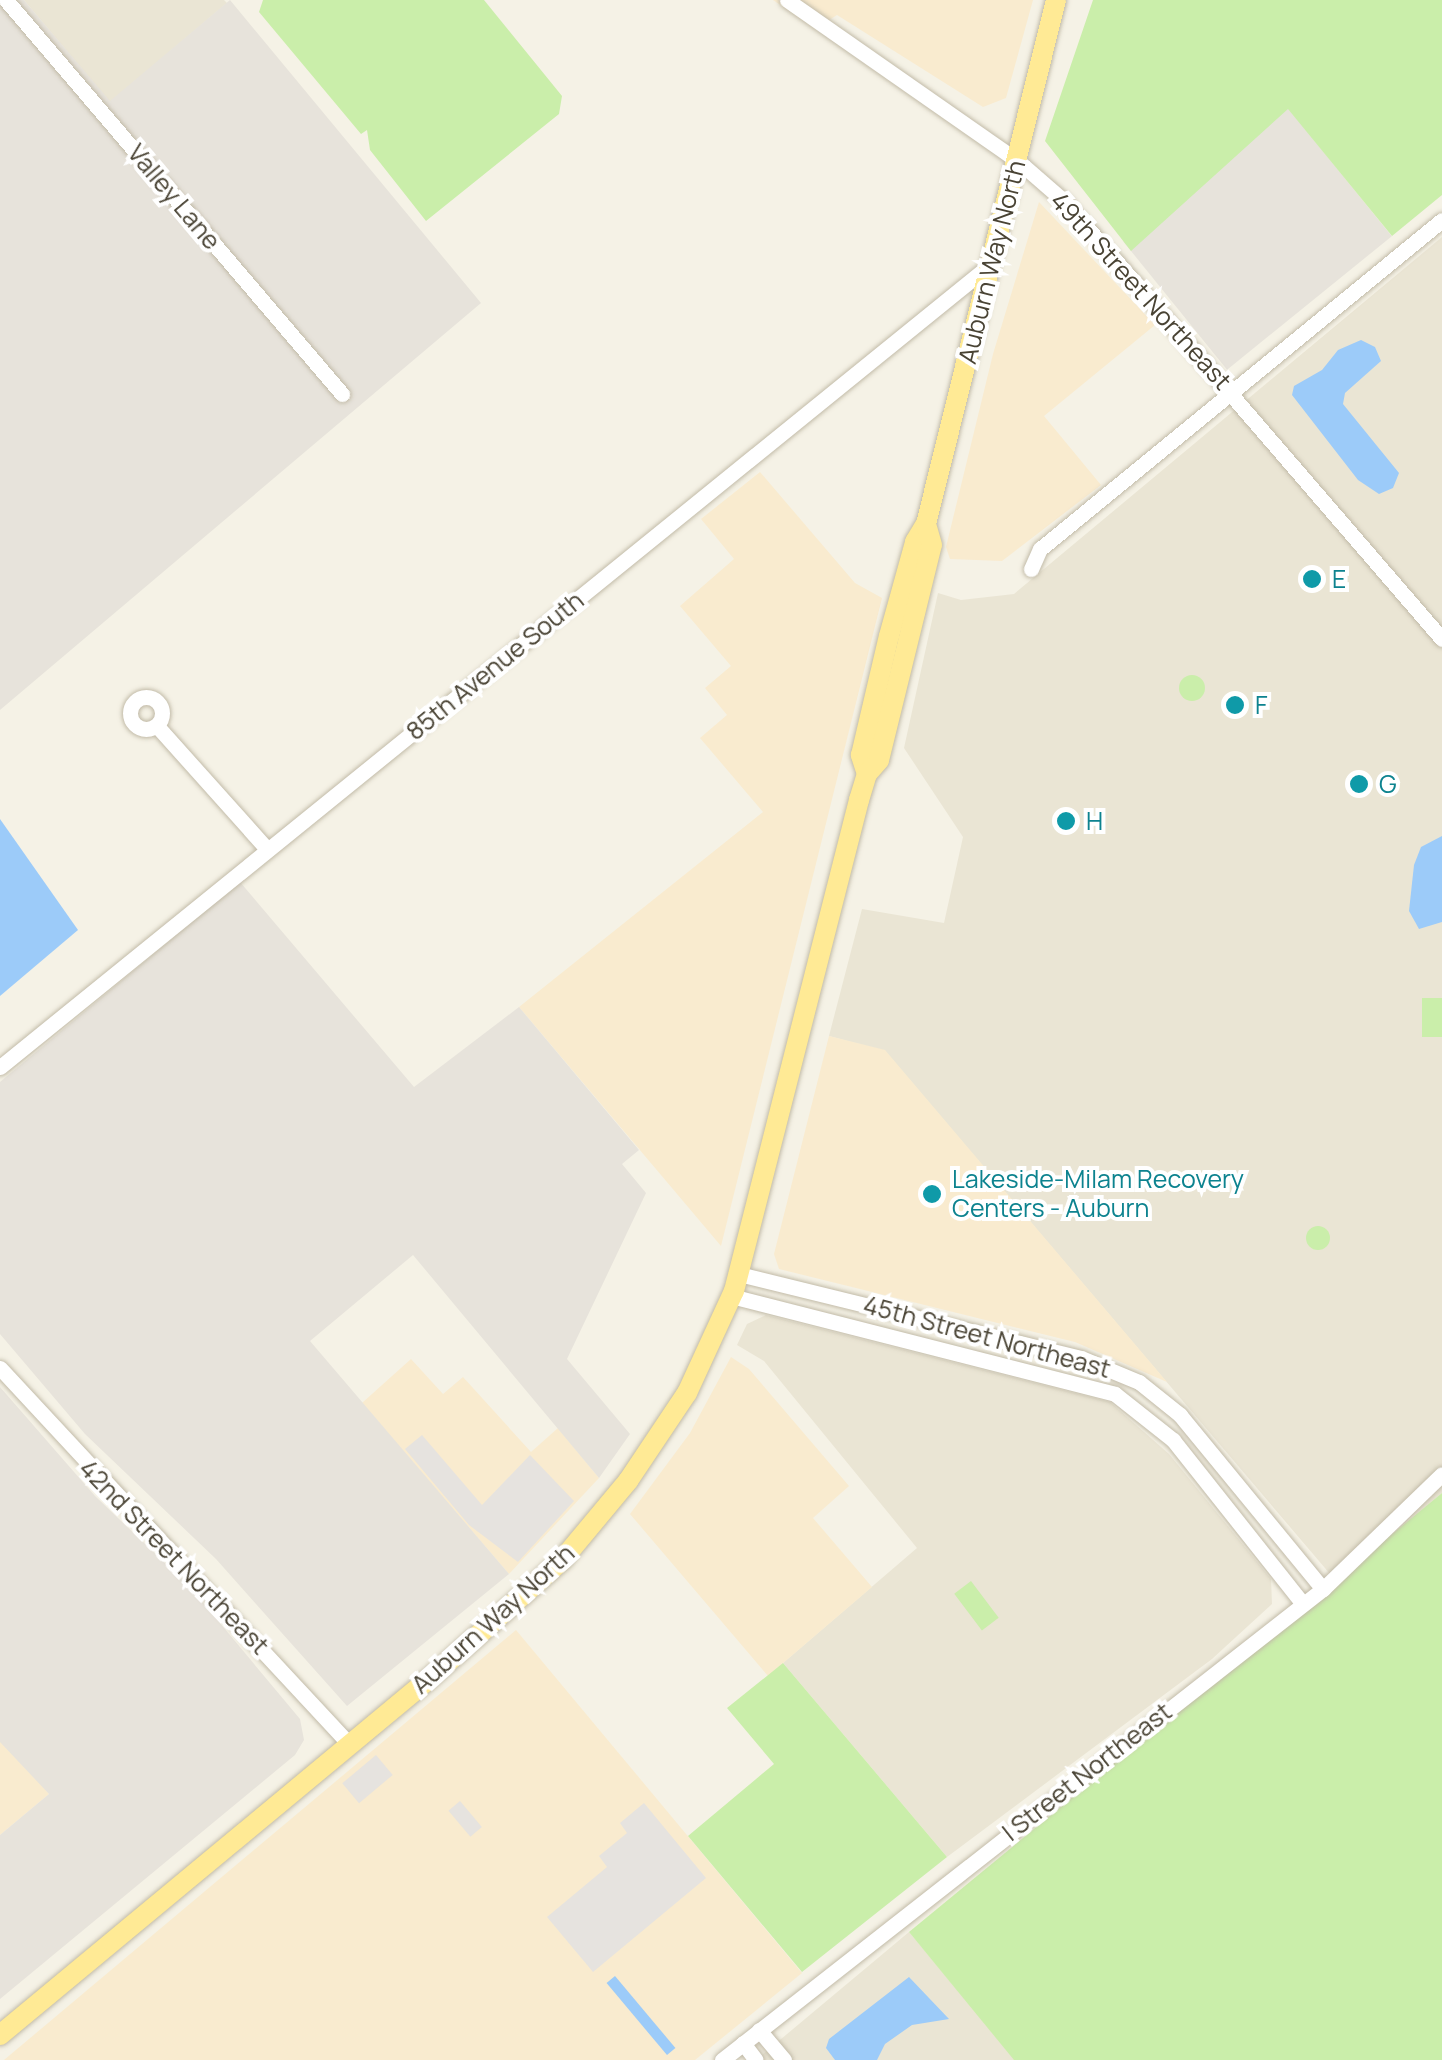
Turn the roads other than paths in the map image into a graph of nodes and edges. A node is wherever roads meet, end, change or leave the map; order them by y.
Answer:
1 (6, 0) edge
2 (786, 0) edge
3 (816, 0) edge
4 (1056, 0) edge
5 (814, 19) junction
6 (1018, 161) junction
7 (1442, 220) edge
8 (991, 264) junction
9 (1232, 392) junction
10 (342, 394) dead end
11 (926, 524) junction
12 (1032, 569) dead end
13 (1442, 640) edge
14 (157, 726) dead end
15 (869, 772) junction
16 (267, 849) junction
17 (0, 1068) edge
18 (739, 1274) junction
19 (731, 1296) junction
20 (0, 1368) edge
21 (1442, 1474) edge
22 (1323, 1589) junction
23 (1304, 1604) junction
24 (349, 1744) junction
25 (759, 2030) junction
26 (0, 2035) edge
27 (742, 2043) junction
28 (722, 2060) edge
29 (756, 2060) edge
30 (784, 2060) edge

1 - 10 street, Valley Lane
2 - 5 street, 49th Street Northeast
3 - 5 street
4 - 6 main road, Auburn Way North
5 - 6 street, 49th Street Northeast
6 - 8 main road, Auburn Way North
6 - 9 street, 49th Street Northeast
7 - 9 street
8 - 11 main road, Auburn Way North
8 - 16 street, 85th Avenue South
9 - 12 street
9 - 13 street, 49th Street Northeast
11 - 15 main road, Auburn Way North
11 - 15 main road, Auburn Way North
14 - 16 street
15 - 18 main road, Auburn Way North
16 - 17 street, 85th Avenue South
18 - 19 main road, Auburn Way North
18 - 22 street, 45th Street Northeast
19 - 23 street, 45th Street Northeast
19 - 24 main road, Auburn Way North
20 - 24 street, 42nd Street Northeast
21 - 22 street, I Street Northeast
22 - 23 street, I Street Northeast
23 - 25 street, I Street Northeast
24 - 26 main road, Auburn Way North
25 - 27 street, I Street Northeast
25 - 30 street
27 - 28 street, I Street Northeast
27 - 29 street

